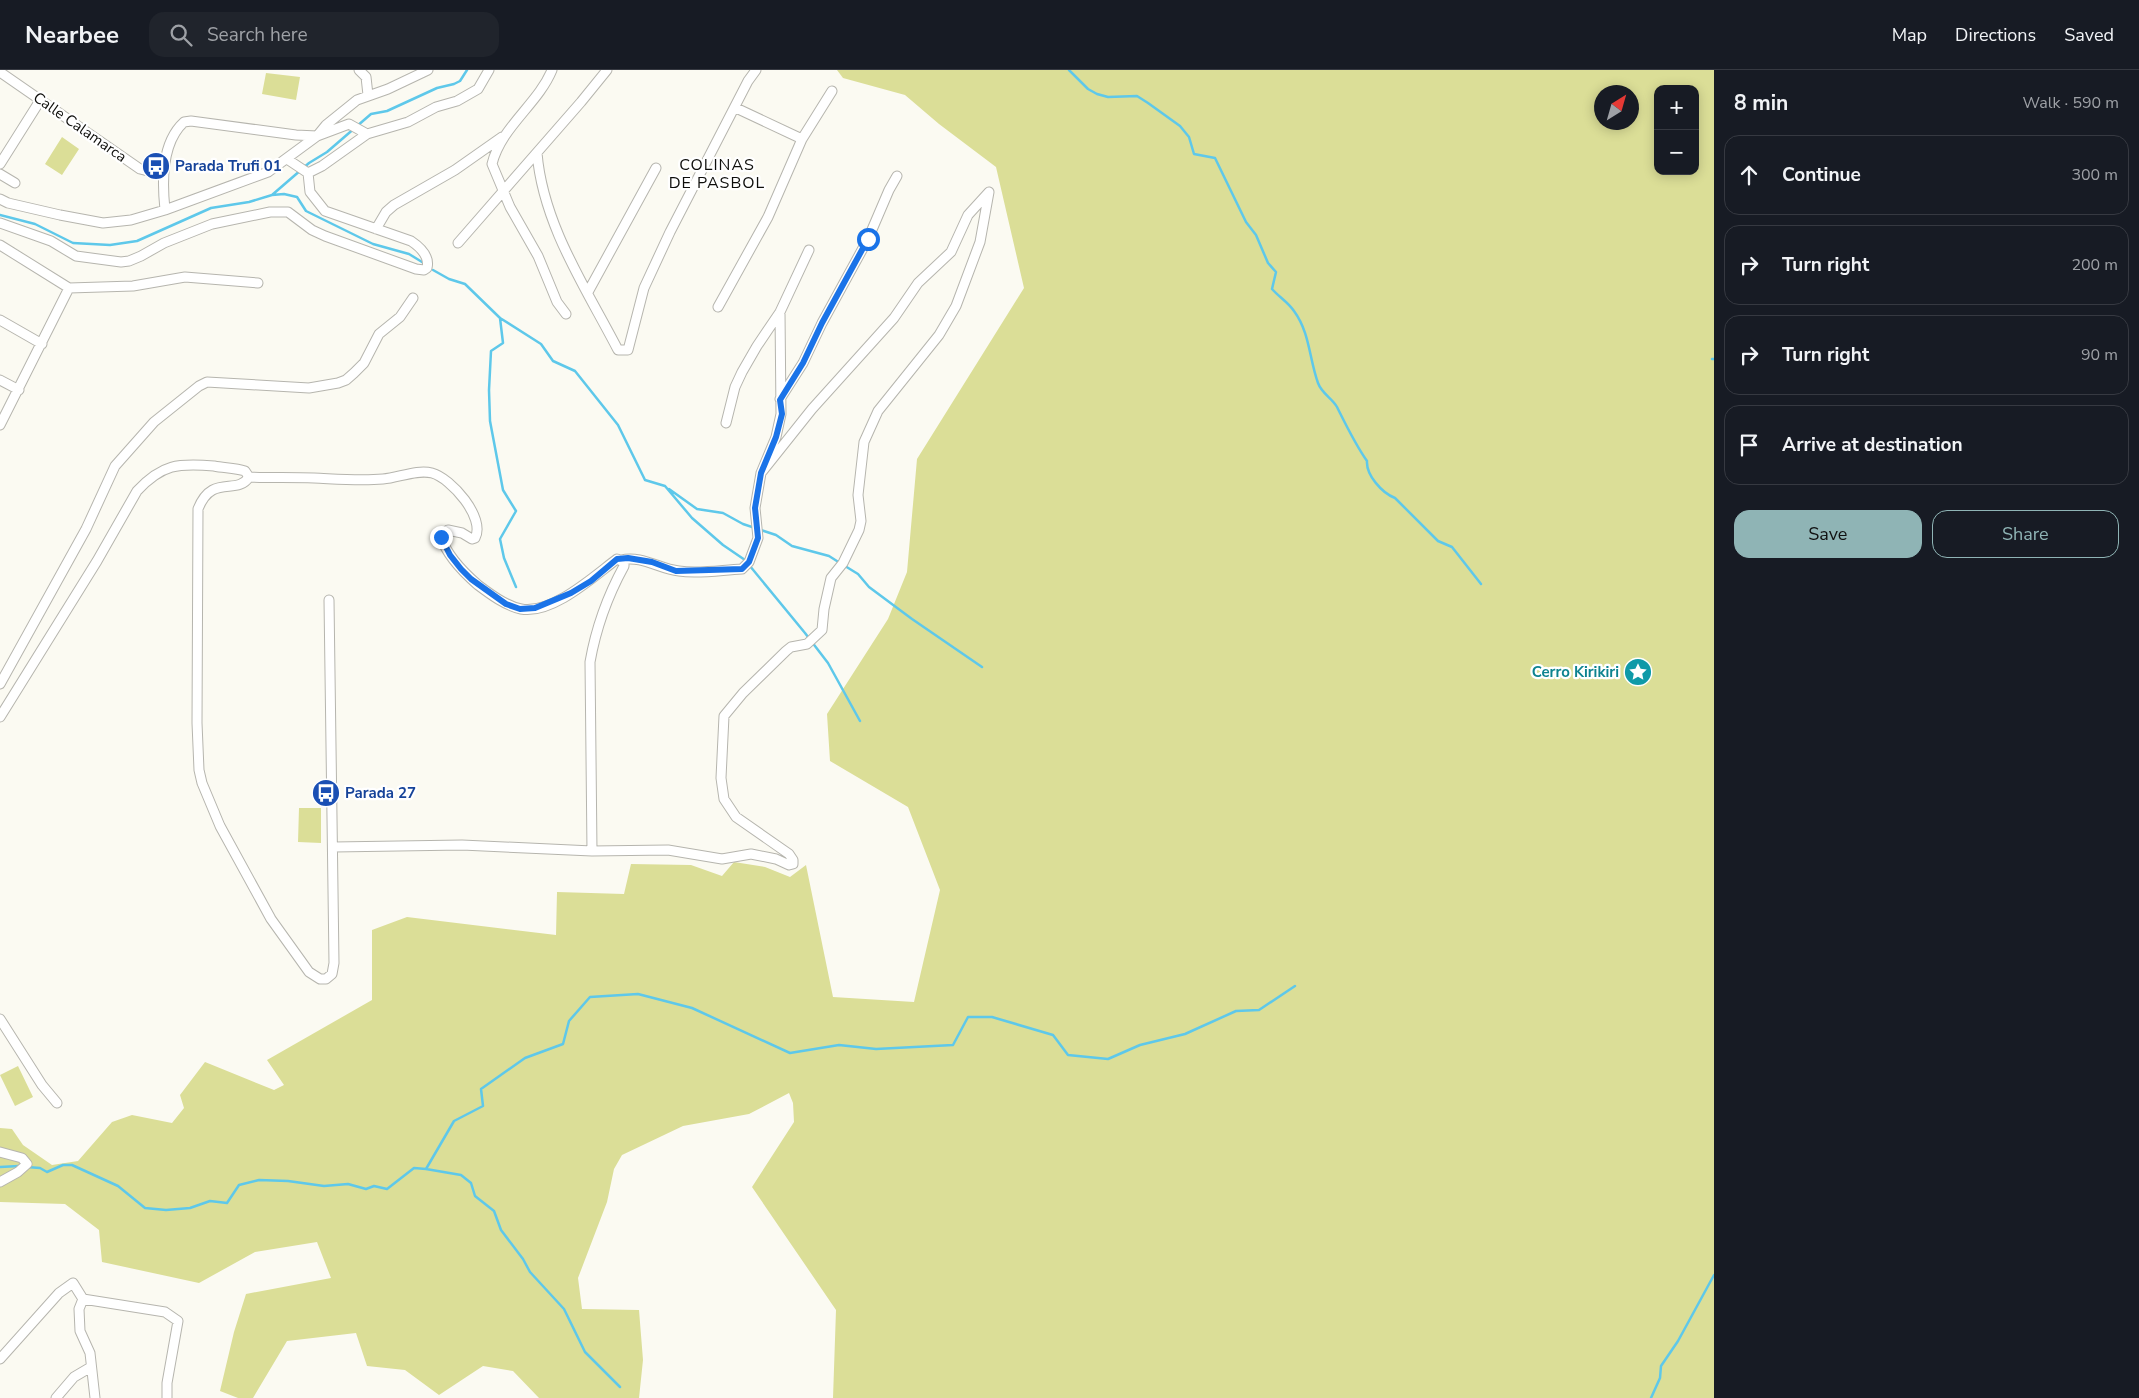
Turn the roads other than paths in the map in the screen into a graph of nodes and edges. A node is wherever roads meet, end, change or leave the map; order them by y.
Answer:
1 (359, 70) edge
2 (428, 70) edge
3 (489, 70) edge
4 (552, 70) edge
5 (606, 70) edge
6 (756, 70) edge
7 (0, 72) edge
8 (832, 91) dead end
9 (368, 95) junction
10 (41, 99) junction
11 (736, 108) junction
12 (509, 131) junction
13 (367, 134) junction
14 (318, 136) junction
15 (802, 139) junction
16 (537, 153) junction
17 (287, 158) junction
18 (0, 164) edge
19 (656, 168) dead end
20 (163, 172) junction
21 (308, 173) junction
22 (0, 174) edge
23 (897, 176) dead end
24 (15, 183) dead end
25 (504, 192) junction
26 (0, 199) edge
27 (165, 210) junction
28 (0, 223) edge
29 (376, 229) junction
30 (458, 243) dead end
31 (0, 245) edge
32 (809, 250) dead end
33 (258, 283) dead end
34 (69, 288) junction
35 (588, 292) junction
36 (413, 298) dead end
37 (718, 307) dead end
38 (780, 312) junction
39 (566, 314) dead end
40 (0, 320) edge
41 (42, 344) junction
42 (0, 380) edge
43 (19, 390) junction
44 (780, 400) junction
45 (726, 423) dead end
46 (0, 425) edge
47 (761, 473) junction
48 (249, 477) junction
49 (621, 560) junction
50 (329, 600) dead end
51 (0, 684) edge
52 (0, 717) edge
53 (334, 847) junction
54 (592, 851) junction
55 (1, 1024) edge
56 (57, 1103) dead end
57 (0, 1152) edge
58 (0, 1182) edge
59 (83, 1298) junction
60 (0, 1358) edge
61 (91, 1367) junction
62 (56, 1398) edge
63 (95, 1398) edge
64 (167, 1398) edge

1 - 9 street
2 - 9 street
3 - 13 street
4 - 12 street
5 - 16 street
6 - 11 street
7 - 10 street, Calle Calamarca
8 - 15 street
9 - 14 street
10 - 18 street
10 - 20 street, Calle Calamarca
11 - 15 street
11 - 35 street
12 - 25 street
12 - 29 street
13 - 14 street
13 - 21 street
14 - 17 street
14 - 20 street
15 - 37 street
16 - 25 street
16 - 35 street
17 - 21 street
17 - 27 street
19 - 35 street
20 - 27 street
21 - 29 street
22 - 24 street
23 - 44 street
25 - 30 street
25 - 39 street
26 - 27 street
28 - 29 street
31 - 34 street
32 - 38 street
33 - 34 street
34 - 41 street
36 - 51 street
38 - 44 street
38 - 45 street
40 - 41 street
41 - 43 street
42 - 43 street
43 - 46 street
44 - 47 street
47 - 49 street
47 - 54 street
48 - 49 street
48 - 52 street
48 - 53 street
49 - 54 street
50 - 53 street
53 - 54 street
55 - 56 street
57 - 58 street
59 - 60 street
59 - 61 street
59 - 64 street
61 - 62 street
61 - 63 street

